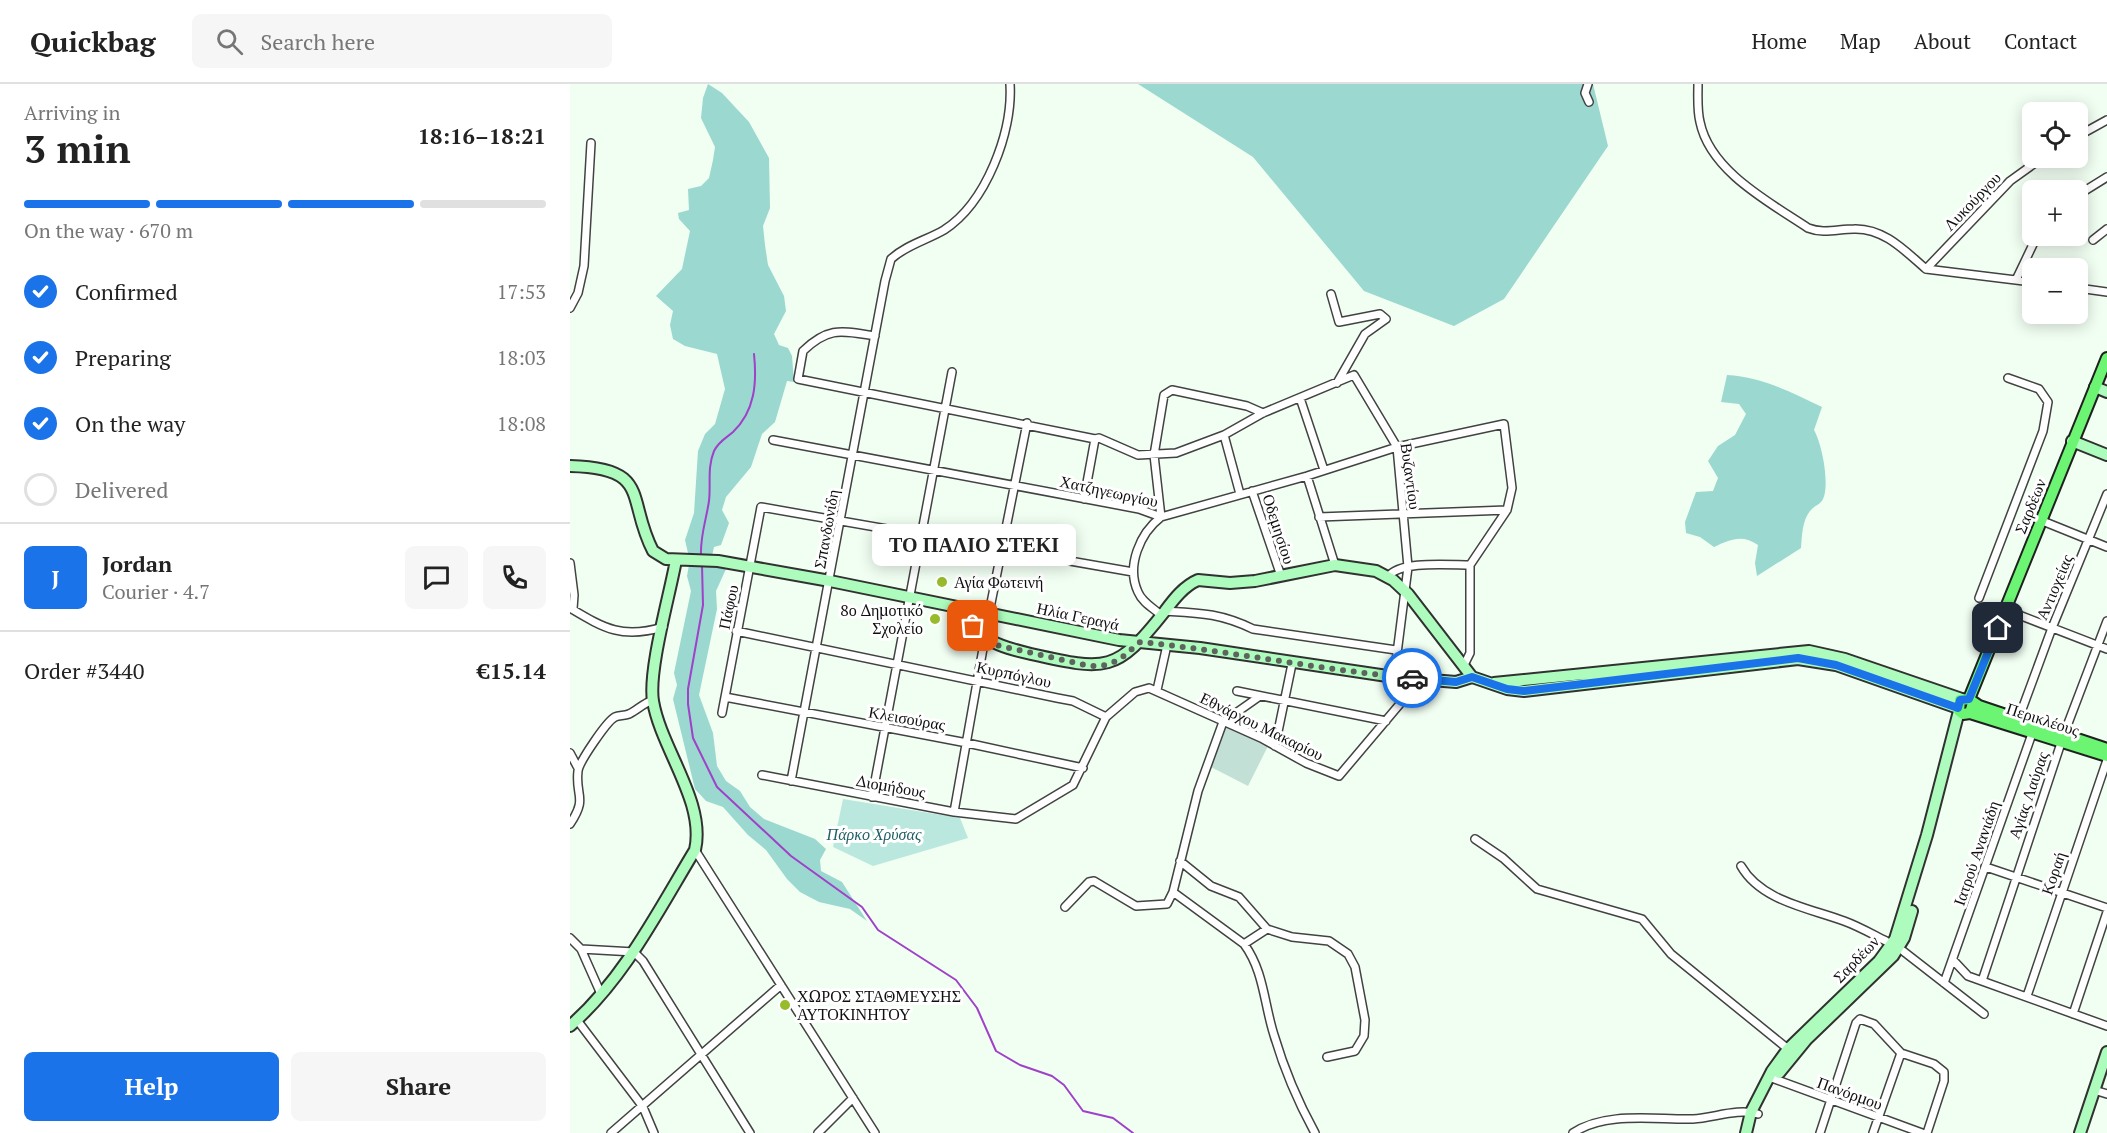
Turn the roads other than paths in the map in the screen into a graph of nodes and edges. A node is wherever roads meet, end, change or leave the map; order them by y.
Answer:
1 (1010, 84) edge
2 (1588, 84) edge
3 (1698, 84) edge
4 (1589, 102) dead end
5 (2107, 120) edge
6 (2088, 130) edge
7 (591, 143) dead end
8 (2028, 168) edge
9 (2107, 177) edge
10 (2088, 189) edge
11 (2107, 229) edge
12 (2093, 240) dead end
13 (2032, 246) edge
14 (1926, 269) junction
15 (2016, 280) junction
16 (2022, 281) edge
17 (2088, 289) edge
18 (2107, 292) edge
19 (1331, 294) dead end
20 (570, 308) edge
21 (875, 336) junction
22 (2107, 358) edge
23 (952, 372) dead end
24 (2008, 378) dead end
25 (1336, 383) junction
26 (2100, 384) edge
27 (2107, 392) edge
28 (866, 393) junction
29 (1300, 398) junction
30 (946, 407) junction
31 (1263, 413) junction
32 (1027, 423) junction
33 (1224, 435) junction
34 (1095, 439) junction
35 (772, 440) dead end
36 (2072, 441) junction
37 (1397, 447) junction
38 (1154, 455) junction
39 (2107, 455) edge
40 (853, 456) junction
41 (570, 466) edge
42 (1324, 470) junction
43 (934, 471) junction
44 (1307, 476) junction
45 (1015, 486) junction
46 (1252, 491) junction
47 (1240, 494) junction
48 (2107, 494) edge
49 (1084, 499) junction
50 (1507, 510) junction
51 (1403, 514) junction
52 (1161, 517) junction
53 (1319, 517) junction
54 (842, 519) junction
55 (2040, 520) junction
56 (922, 534) junction
57 (2089, 539) junction
58 (2107, 547) edge
59 (1002, 549) junction
60 (676, 560) junction
61 (570, 563) edge
62 (1335, 565) junction
63 (1470, 565) junction
64 (750, 567) junction
65 (1408, 567) junction
66 (1133, 572) junction
67 (1281, 576) junction
68 (1388, 577) junction
69 (830, 581) junction
70 (1405, 590) junction
71 (910, 596) junction
72 (1979, 598) dead end
73 (963, 607) junction
74 (572, 608) edge
75 (2006, 610) junction
76 (989, 613) junction
77 (1162, 613) junction
78 (2107, 621) edge
79 (663, 627) junction
80 (2052, 628) junction
81 (736, 631) junction
82 (988, 640) junction
83 (1140, 642) junction
84 (1167, 645) junction
85 (2097, 645) junction
86 (818, 649) junction
87 (2107, 649) edge
88 (1396, 650) junction
89 (897, 664) junction
90 (1292, 664) junction
91 (1464, 664) junction
92 (1394, 677) junction
93 (1472, 677) junction
94 (1420, 679) junction
95 (978, 680) junction
96 (1157, 690) junction
97 (1237, 692) dead end
98 (1260, 696) junction
99 (725, 697) junction
100 (653, 700) junction
101 (1285, 700) junction
102 (1965, 706) junction
103 (722, 713) dead end
104 (804, 713) junction
105 (1106, 717) junction
106 (1386, 721) junction
107 (1223, 722) junction
108 (2017, 722) junction
109 (886, 728) junction
110 (2032, 731) junction
111 (2063, 738) junction
112 (967, 743) junction
113 (1275, 746) junction
114 (2107, 749) edge
115 (570, 753) edge
116 (2107, 758) edge
117 (578, 768) junction
118 (1083, 768) junction
119 (762, 775) dead end
120 (791, 781) junction
121 (872, 797) junction
122 (954, 812) junction
123 (570, 824) edge
124 (1475, 839) dead end
125 (695, 850) junction
126 (1180, 861) junction
127 (1741, 866) dead end
128 (1986, 867) junction
129 (2014, 876) junction
130 (1173, 892) junction
131 (2061, 892) junction
132 (1065, 907) dead end
133 (2107, 910) edge
134 (1267, 929) junction
135 (570, 938) edge
136 (1886, 941) dead end
137 (1244, 944) junction
138 (581, 949) junction
139 (1903, 951) dead end
140 (634, 952) junction
141 (1953, 960) junction
142 (1982, 981) junction
143 (1944, 983) junction
144 (781, 985) junction
145 (601, 994) junction
146 (2027, 996) junction
147 (1984, 1014) dead end
148 (2073, 1014) junction
149 (574, 1023) edge
150 (2107, 1026) edge
151 (1788, 1049) junction
152 (2107, 1052) edge
153 (1901, 1053) junction
154 (702, 1055) junction
155 (1327, 1057) dead end
156 (1772, 1078) junction
157 (2094, 1090) junction
158 (2107, 1094) edge
159 (853, 1098) junction
160 (1830, 1100) junction
161 (643, 1107) junction
162 (1754, 1113) junction
163 (1878, 1118) junction
164 (611, 1133) edge
165 (654, 1133) edge
166 (750, 1133) edge
167 (818, 1133) edge
168 (875, 1133) edge
169 (1315, 1133) edge
170 (1573, 1133) edge
171 (1746, 1133) edge
172 (1753, 1133) edge
173 (1820, 1133) edge
174 (1873, 1133) edge
175 (1922, 1133) edge
176 (1927, 1133) edge
177 (2080, 1133) edge

1 - 21 street, Σπανδωνίδη
2 - 4 street
3 - 14 street
5 - 6 street
7 - 20 street
8 - 14 street, Λυκούργου
9 - 10 street
11 - 12 street
13 - 15 street
14 - 15 street
15 - 16 street
17 - 18 street
19 - 25 street
21 - 28 street, Σπανδωνίδη
21 - 28 street
22 - 26 main road, Σαρδέων
23 - 30 street
24 - 72 street
25 - 29 street
25 - 37 street, Βυζαντίου
26 - 27 street
26 - 36 main road, Σαρδέων
28 - 30 street
28 - 40 street, Σπανδωνίδη
29 - 31 street
29 - 42 street
30 - 32 street
30 - 43 street
31 - 33 street
31 - 38 street
32 - 34 street
32 - 45 street
33 - 38 street
33 - 47 street, Οδεμησίου
34 - 38 street
34 - 49 street
35 - 40 street, Χατζηγεωργίου
36 - 39 street
36 - 55 main road, Σαρδέων
37 - 42 street, Χατζηγεωργίου
37 - 50 street, Χατζηγεωργίου
37 - 51 street, Βυζαντίου
38 - 52 street
40 - 43 street, Χατζηγεωργίου
40 - 54 street, Σπανδωνίδη
41 - 60 street
42 - 44 street, Χατζηγεωργίου
43 - 45 street, Χατζηγεωργίου
43 - 56 street
44 - 46 street, Χατζηγεωργίου
44 - 53 street
45 - 49 street, Χατζηγεωργίου
45 - 59 street
46 - 47 street, Χατζηγεωργίου
46 - 67 street, Οδεμησίου
47 - 52 street, Χατζηγεωργίου
48 - 57 street, Αντιοχείας
49 - 52 street, Χατζηγεωργίου
50 - 51 street
50 - 63 street
51 - 53 street
51 - 65 street, Βυζαντίου
52 - 66 street
53 - 62 street
54 - 56 street
54 - 64 street, Πάφου
54 - 69 street, Σπανδωνίδη
55 - 57 street
55 - 75 main road, Σαρδέων
56 - 59 street
56 - 71 street
57 - 58 street
57 - 80 street, Αντιοχείας
59 - 66 street
59 - 76 street
60 - 64 street, Ηλία Γεραγά
60 - 79 street
61 - 74 street
62 - 67 street
62 - 68 street
63 - 65 street
63 - 91 street
64 - 69 street, Ηλία Γεραγά
64 - 81 street, Πάφου
65 - 68 street
65 - 70 street, Βυζαντίου
66 - 77 street
67 - 77 street
68 - 70 street
69 - 71 street, Ηλία Γεραγά
69 - 86 street, Σπανδωνίδη
70 - 88 street, Βυζαντίου
70 - 91 street
71 - 73 street, Ηλία Γεραγά
71 - 89 street
73 - 76 street, Ηλία Γεραγά
73 - 82 street
74 - 79 street
75 - 80 street
75 - 102 main road, Σαρδέων
76 - 83 street, Ηλία Γεραγά
77 - 83 street
77 - 88 street
78 - 85 street, Αγίας Λαύρας
79 - 100 street
80 - 85 street
80 - 108 street, Αντιοχείας
81 - 86 street, Κυρπόγλου
81 - 99 street, Πάφου
82 - 83 street
82 - 95 street
83 - 84 street, Ηλία Γεραγά
84 - 90 street, Ηλία Γεραγά
84 - 96 street
85 - 87 street
85 - 111 street, Αγίας Λαύρας
86 - 89 street, Κυρπόγλου
86 - 104 street, Σπανδωνίδη
88 - 92 street, Βυζαντίου
89 - 95 street, Κυρπόγλου
89 - 109 street
90 - 92 street, Ηλία Γεραγά
90 - 101 street
91 - 93 street
92 - 94 street, Ηλία Γεραγά
93 - 94 street, Ηλία Γεραγά
93 - 102 street
94 - 106 street, Εθνάρχου Μακαρίου
95 - 105 street, Κυρπόγλου
95 - 112 street
96 - 105 street
96 - 107 street, Εθνάρχου Μακαρίου
97 - 98 street
98 - 101 street
98 - 107 street
99 - 103 street, Πάφου
99 - 104 street, Κλεισούρας
100 - 117 street
100 - 125 street
101 - 106 street
101 - 113 street
102 - 108 main road, Περικλέους
102 - 151 street, Σαρδέων
102 - 156 street, Σαρδέων
104 - 109 street, Κλεισούρας
104 - 120 street, Σπανδωνίδη
105 - 118 street
106 - 113 street, Εθνάρχου Μακαρίου
107 - 113 street, Εθνάρχου Μακαρίου
107 - 126 street
108 - 110 main road, Περικλέους
108 - 111 main road, Περικλέους
109 - 112 street, Κλεισούρας
109 - 121 street
110 - 111 main road, Περικλέους
110 - 128 street, Ιατρού Ανανιάδη
111 - 114 main road, Περικλέους
111 - 116 main road, Περικλέους
111 - 129 street, Αγίας Λαύρας
112 - 118 street, Κλεισούρας
112 - 122 street
115 - 117 street
116 - 131 street, Κοραή
117 - 123 street
118 - 122 street, Διομήδους
119 - 120 street, Διομήδους
120 - 121 street, Διομήδους
121 - 122 street, Διομήδους
124 - 151 street
125 - 140 street
125 - 144 street
126 - 130 street
126 - 134 street
127 - 136 street
128 - 129 street
128 - 141 street, Ιατρού Ανανιάδη
129 - 131 street
129 - 142 street, Αγίας Λαύρας
130 - 132 street
130 - 137 street
131 - 133 street
131 - 146 street, Κοραή
133 - 148 street
134 - 137 street
134 - 155 street
135 - 138 street
137 - 169 street
138 - 140 street
138 - 145 street
139 - 143 street
140 - 145 street
140 - 154 street
141 - 142 street
141 - 143 street, Ιατρού Ανανιάδη
142 - 146 street
143 - 147 street
144 - 154 street
144 - 159 street
145 - 149 street
146 - 148 street
148 - 150 street
149 - 161 street
151 - 156 street, Σαρδέων
152 - 157 street
153 - 160 street
153 - 163 street
153 - 176 street
154 - 161 street
154 - 166 street
156 - 160 street, Πανόρμου
156 - 162 street, Σαρδέων
157 - 158 street
157 - 177 street
159 - 167 street
159 - 168 street
160 - 163 street, Πανόρμου
160 - 173 street
161 - 164 street
161 - 165 street
162 - 170 street
162 - 171 street, Σαρδέων
162 - 172 street, Σαρδέων
163 - 174 street
163 - 175 street, Πανόρμου

